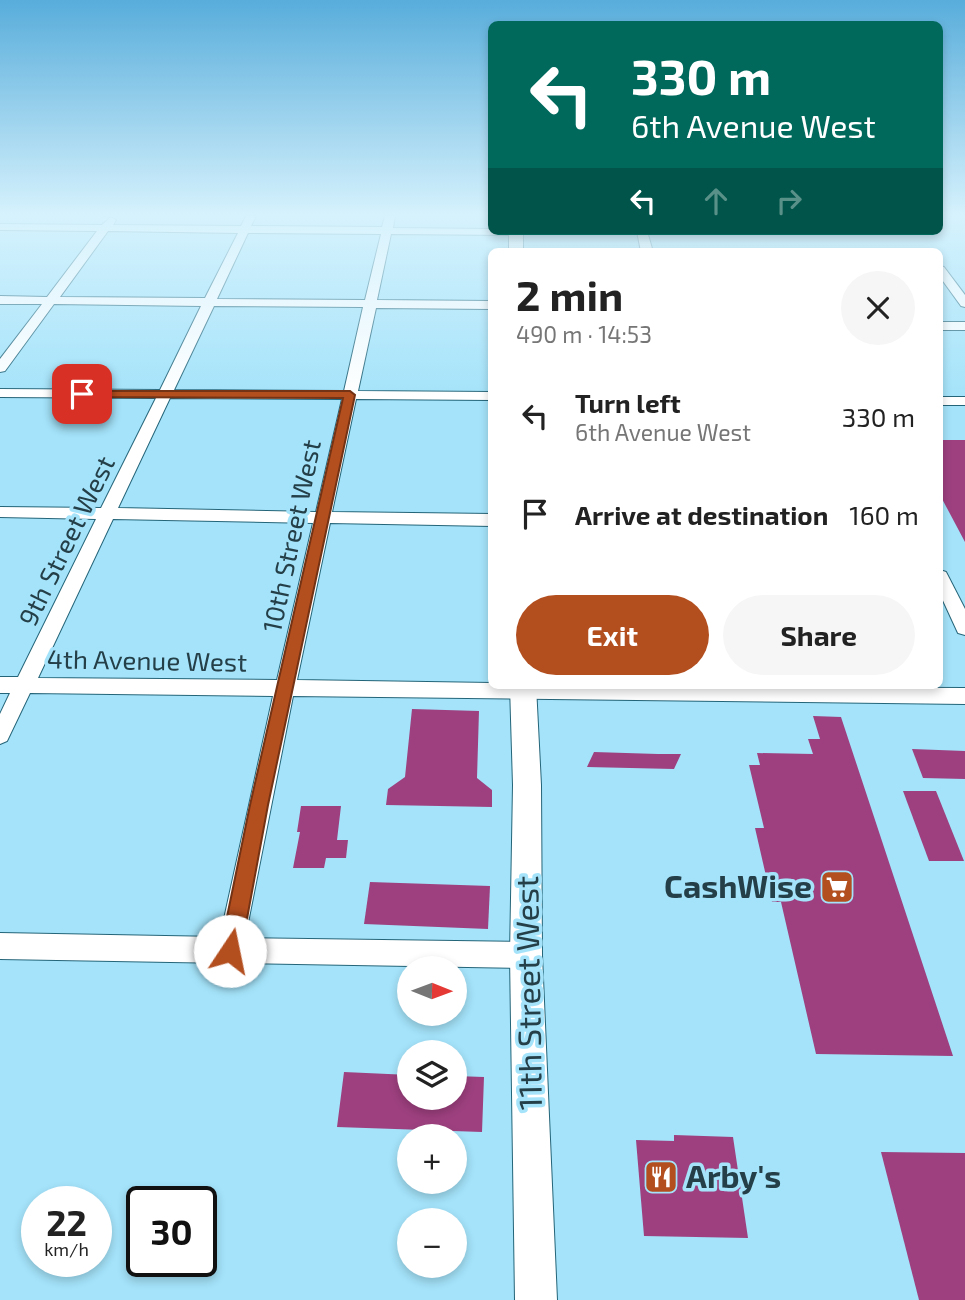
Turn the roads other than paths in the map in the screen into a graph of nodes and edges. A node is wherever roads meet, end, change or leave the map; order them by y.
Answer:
1 (69, 277) edge
2 (222, 277) edge
3 (375, 277) edge
4 (946, 277) edge
5 (0, 300) edge
6 (51, 301) junction
7 (209, 303) junction
8 (965, 303) edge
9 (369, 304) junction
10 (488, 305) edge
11 (943, 326) edge
12 (965, 326) edge
13 (0, 368) edge
14 (0, 393) edge
15 (164, 395) junction
16 (350, 395) junction
17 (488, 396) edge
18 (943, 401) edge
19 (965, 401) edge
20 (0, 512) edge
21 (107, 514) junction
22 (323, 517) junction
23 (488, 520) edge
24 (943, 582) edge
25 (965, 628) edge
26 (0, 685) edge
27 (24, 686) junction
28 (285, 688) junction
29 (488, 689) edge
30 (523, 689) edge
31 (965, 696) edge
32 (0, 735) edge
33 (0, 946) edge
34 (230, 951) junction
35 (526, 955) junction
36 (536, 1300) edge

1 - 6 street
2 - 7 street, 9th Street West
3 - 9 street, 10th Street West
4 - 8 street
5 - 6 street
6 - 7 street
6 - 13 street
7 - 9 street
7 - 15 street, 9th Street West
9 - 10 street
9 - 16 street, 10th Street West
11 - 12 street
14 - 15 street
15 - 16 street
15 - 21 street, 9th Street West
16 - 17 street
16 - 22 street, 10th Street West
18 - 19 street
20 - 21 street
21 - 22 street
21 - 27 street, 9th Street West
22 - 23 street
22 - 28 street, 10th Street West
24 - 25 street
26 - 27 street, 4th Avenue West
27 - 28 street, 4th Avenue West
27 - 32 street, 9th Street West
28 - 29 street, 4th Avenue West
28 - 34 street, 10th Street West
30 - 31 street, 4th Avenue West
30 - 35 main road, 11th Street West
33 - 34 street
34 - 35 street
35 - 36 main road, 11th Street West

